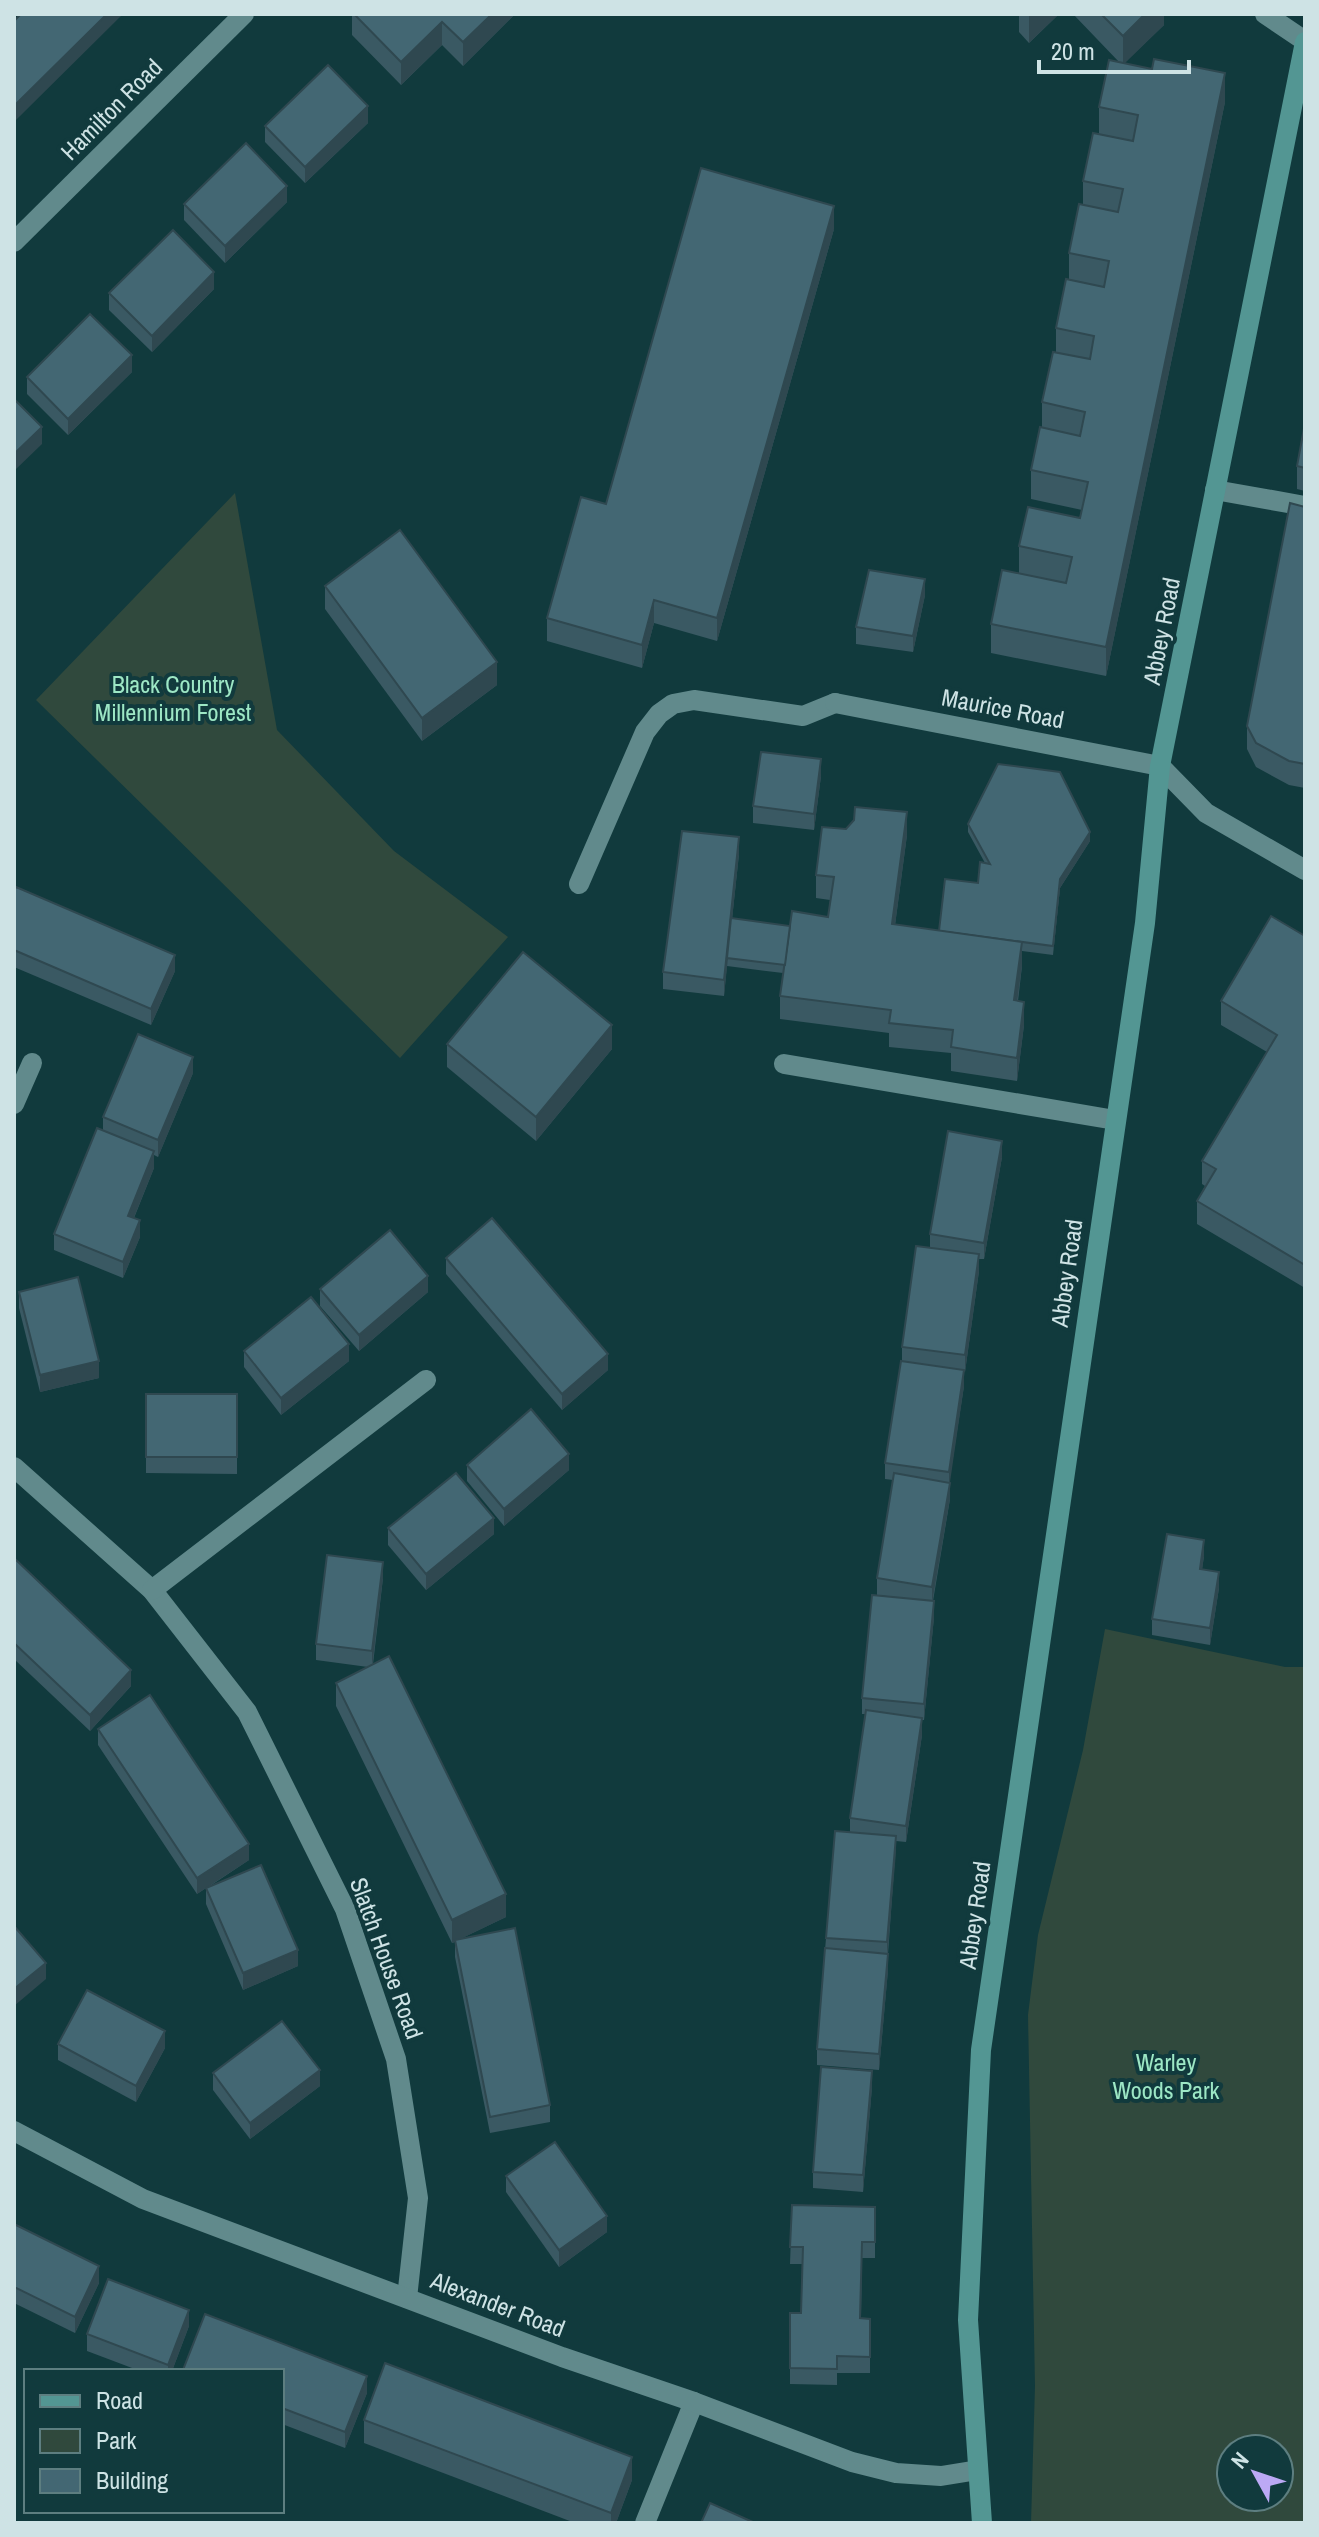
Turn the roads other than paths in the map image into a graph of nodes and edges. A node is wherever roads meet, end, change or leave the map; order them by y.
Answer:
1 (244, 14) edge
2 (1265, 14) edge
3 (1305, 41) edge
4 (14, 242) edge
5 (1215, 490) junction
6 (1305, 506) edge
7 (1160, 766) junction
8 (1305, 870) edge
9 (579, 884) dead end
10 (32, 1063) dead end
11 (784, 1064) dead end
12 (14, 1104) edge
13 (1115, 1120) junction
14 (426, 1380) dead end
15 (14, 1467) edge
16 (152, 1590) junction
17 (14, 2131) edge
18 (407, 2298) junction
19 (694, 2402) junction
20 (978, 2470) junction
21 (645, 2523) edge
22 (982, 2523) edge

1 - 4 street, Hamilton Road
2 - 3 street
3 - 5 street, Abbey Road
5 - 6 street
5 - 7 street, Abbey Road
7 - 8 street
7 - 9 street, Maurice Road
7 - 13 street, Abbey Road
10 - 12 street
11 - 13 street
13 - 20 street, Abbey Road
14 - 16 street
15 - 16 street, Slatch House Road
16 - 18 street, Slatch House Road
17 - 18 street, Alexander Road
18 - 19 street, Alexander Road
19 - 20 street, Alexander Road
19 - 21 street
20 - 22 street, Abbey Road

